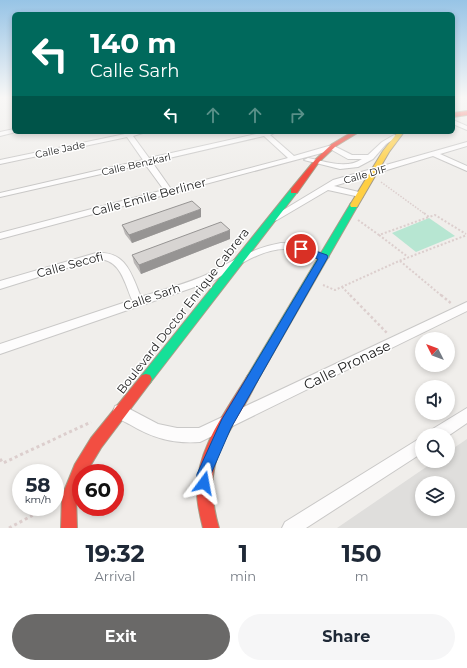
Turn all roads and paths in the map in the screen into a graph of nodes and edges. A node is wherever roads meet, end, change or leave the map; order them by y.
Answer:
1 (455, 123) edge
2 (467, 128) edge
3 (12, 131) edge
4 (0, 134) edge
5 (124, 134) edge
6 (129, 134) edge
7 (265, 134) joint
8 (353, 134) edge
9 (398, 134) edge
10 (467, 144) edge
11 (332, 147) junction
12 (435, 154) junction
13 (370, 157) junction
14 (296, 158) junction
15 (148, 161) junction
16 (317, 161) junction
17 (0, 162) edge
18 (467, 169) edge
19 (373, 174) junction
20 (327, 187) junction
21 (169, 192) junction
22 (360, 195) junction
23 (0, 196) edge
24 (350, 213) junction
25 (429, 217) junction
26 (270, 220) junction
27 (379, 235) junction
28 (467, 235) edge
29 (0, 236) edge
30 (324, 257) junction
31 (408, 257) junction
32 (239, 259) junction
33 (399, 261) junction
34 (310, 281) junction
35 (0, 285) edge
36 (342, 287) junction
37 (138, 302) junction
38 (463, 308) edge
39 (395, 341) junction
40 (0, 349) edge
41 (120, 411) junction
42 (467, 415) edge
43 (94, 420) dead end
44 (226, 424) junction
45 (447, 428) edge
46 (415, 448) edge
47 (0, 459) edge
48 (31, 516) edge
49 (9, 528) edge
50 (69, 528) edge
51 (211, 528) edge
52 (291, 528) edge

1 - 2 street
3 - 4 street
5 - 17 street, Calle Jade
6 - 15 street
7 - 14 street
7 - 15 street, Calle Benzkarl
8 - 11 main road, Boulevard Doctor Enrique Cabrera
9 - 13 street
9 - 19 main road
10 - 12 street, Calle DIF
11 - 13 street
11 - 14 street, Calle Emile Berliner
11 - 16 main road, Boulevard Doctor Enrique Cabrera
12 - 18 street
12 - 19 street, Calle DIF
13 - 16 street
14 - 16 street
14 - 21 street, Calle Emile Berliner
15 - 21 street
15 - 23 street, Calle Benzkarl
16 - 26 main road, Boulevard Doctor Enrique Cabrera
19 - 20 street, Calle DIF
19 - 22 main road
19 - 25 path
20 - 22 street
20 - 26 street, Calle DIF
21 - 29 street, Calle Emile Berliner
22 - 24 main road
24 - 27 path
24 - 30 main road
25 - 27 path
25 - 28 path
26 - 32 main road, Boulevard Doctor Enrique Cabrera
27 - 31 path
28 - 31 path
30 - 32 street, Calle Sarh
30 - 34 main road
31 - 33 path
32 - 37 street, Calle Sarh
32 - 41 main road, Boulevard Doctor Enrique Cabrera
33 - 36 path
33 - 38 path
34 - 36 path
34 - 44 main road
35 - 37 street, Calle Secofi
36 - 39 path
37 - 40 street, Calle Sarh
38 - 39 street, Calle Pronase
39 - 44 street, Calle Pronase
41 - 44 street, Calle Pronase
41 - 50 main road, Boulevard Doctor Enrique Cabrera
42 - 45 street
43 - 47 path
44 - 51 main road
46 - 52 street
48 - 49 path

